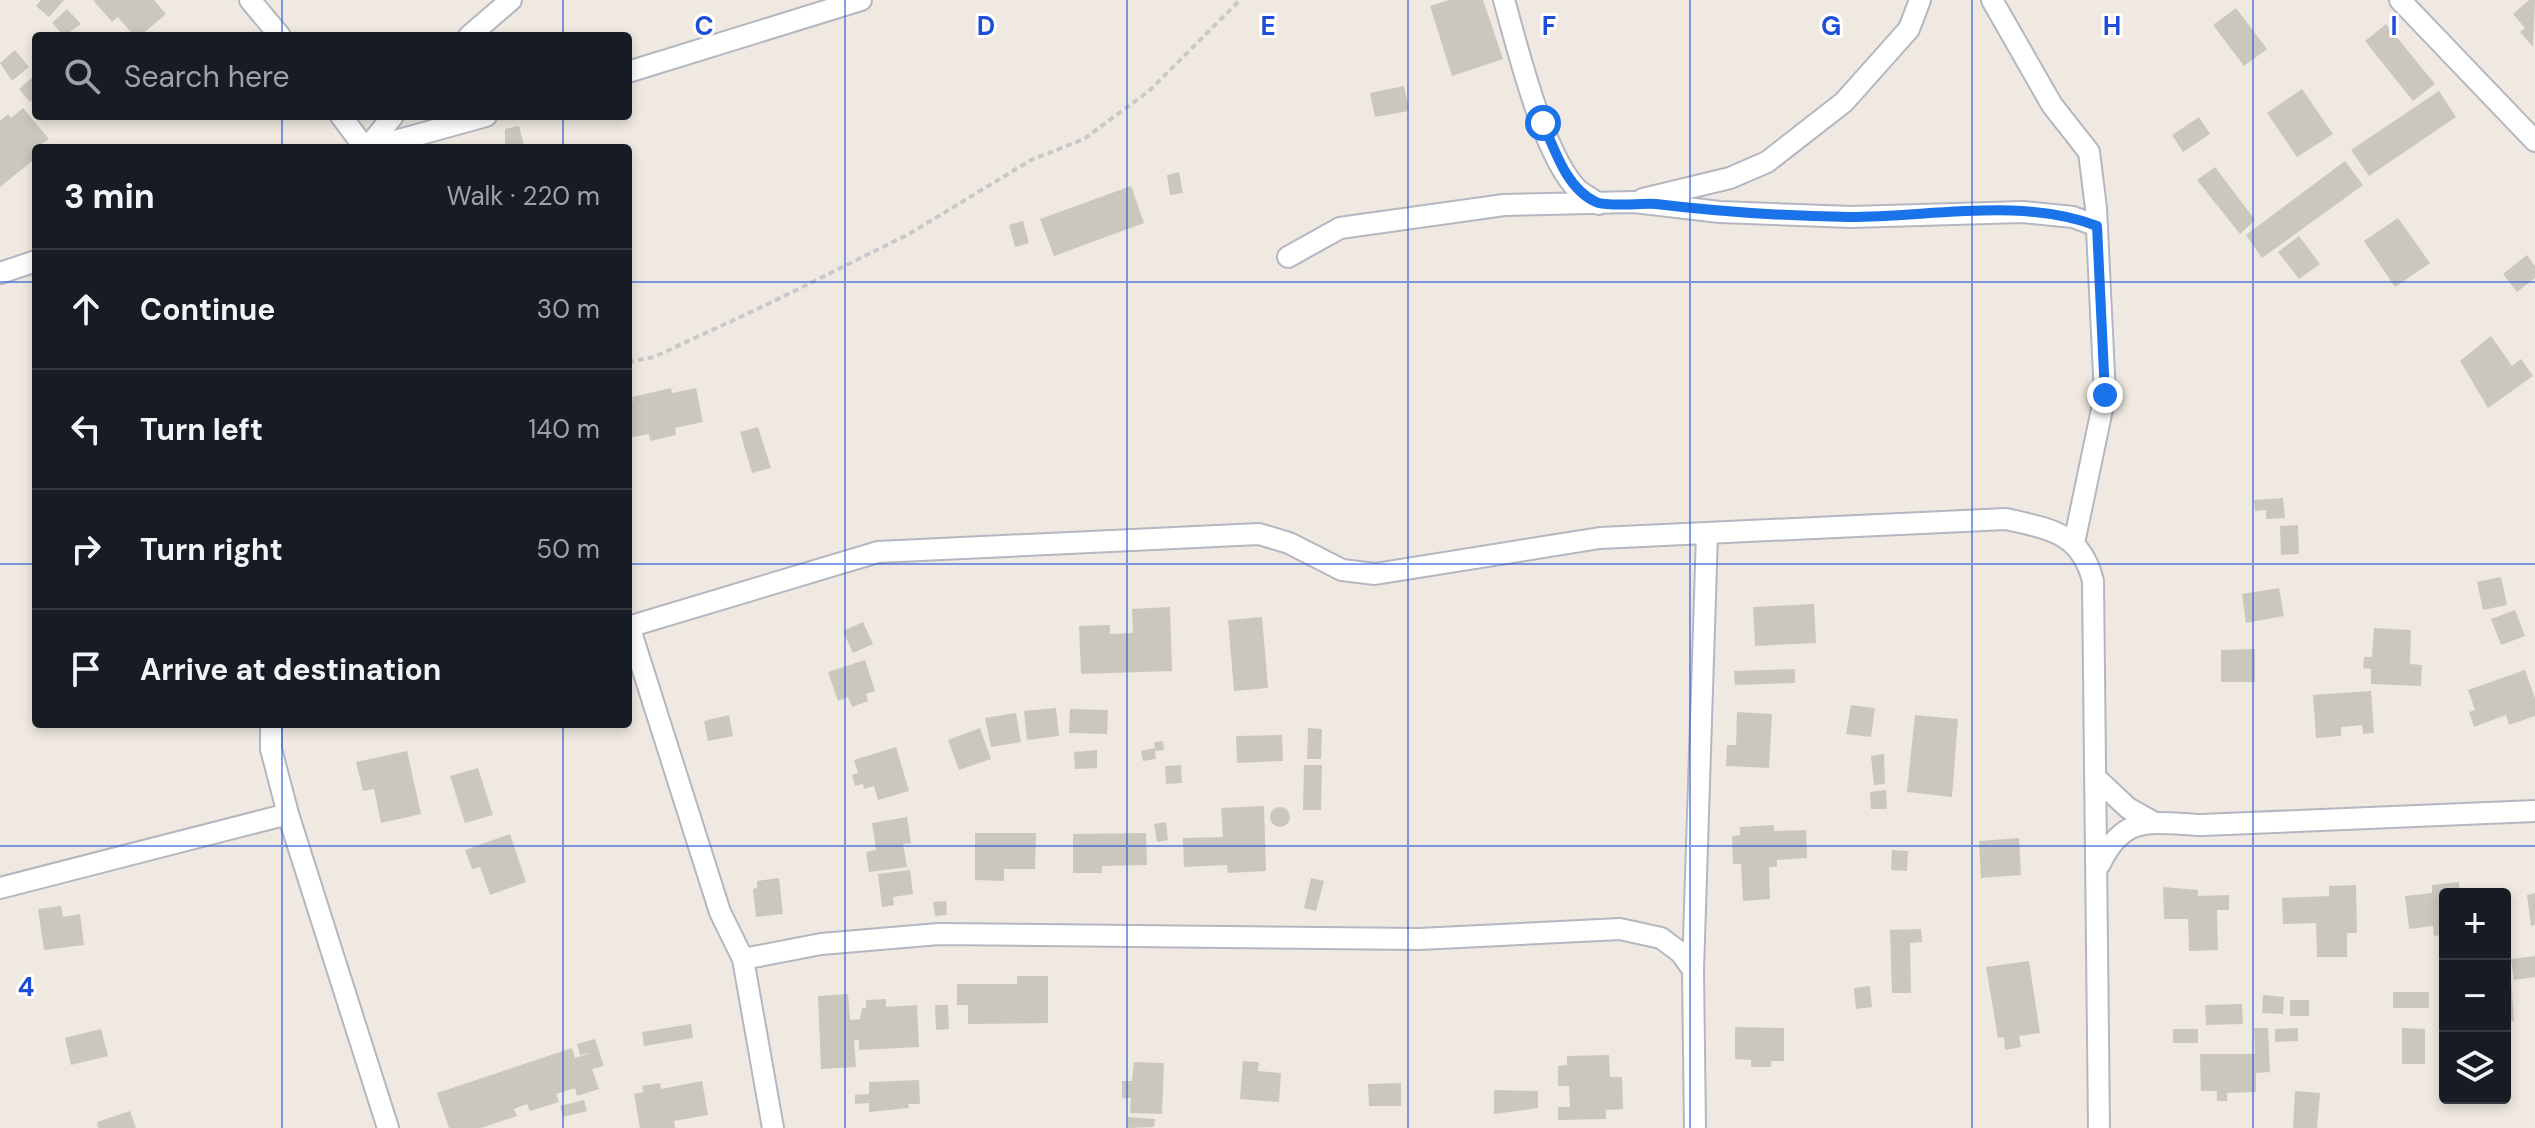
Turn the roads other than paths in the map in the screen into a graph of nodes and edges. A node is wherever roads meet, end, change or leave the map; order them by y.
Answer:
1 (250, 0) edge
2 (511, 0) edge
3 (861, 0) edge
4 (1504, 0) edge
5 (1992, 0) edge
6 (2400, 0) edge
7 (1923, 2) edge
8 (277, 32) edge
9 (474, 32) edge
10 (632, 71) edge
11 (344, 120) edge
12 (390, 120) edge
13 (471, 120) edge
14 (2535, 141) edge
15 (364, 144) edge
16 (370, 144) edge
17 (382, 144) edge
18 (1634, 202) junction
19 (1599, 204) junction
20 (2097, 226) junction
21 (1288, 257) dead end
22 (32, 262) edge
23 (0, 273) edge
24 (1707, 534) junction
25 (2074, 543) junction
26 (632, 625) edge
27 (632, 638) edge
28 (271, 728) edge
29 (2095, 777) junction
30 (2535, 811) edge
31 (288, 814) junction
32 (2155, 823) junction
33 (2096, 871) junction
34 (0, 888) edge
35 (743, 959) junction
36 (1693, 970) junction
37 (388, 1128) edge
38 (773, 1128) edge
39 (1695, 1128) edge
40 (2099, 1128) edge

1 - 8 street
2 - 9 street
3 - 10 street
4 - 19 street
5 - 20 street
6 - 14 street
7 - 18 street
11 - 15 street
12 - 16 street
13 - 17 street
18 - 19 street
18 - 20 street
19 - 21 street
20 - 25 street
22 - 23 street
24 - 25 street
24 - 26 street
24 - 36 street
25 - 29 street
27 - 35 street
28 - 31 street
29 - 32 street
29 - 33 street
30 - 32 street
31 - 34 street
31 - 37 street
32 - 33 street
33 - 40 street
35 - 36 street
35 - 38 street
36 - 39 street

